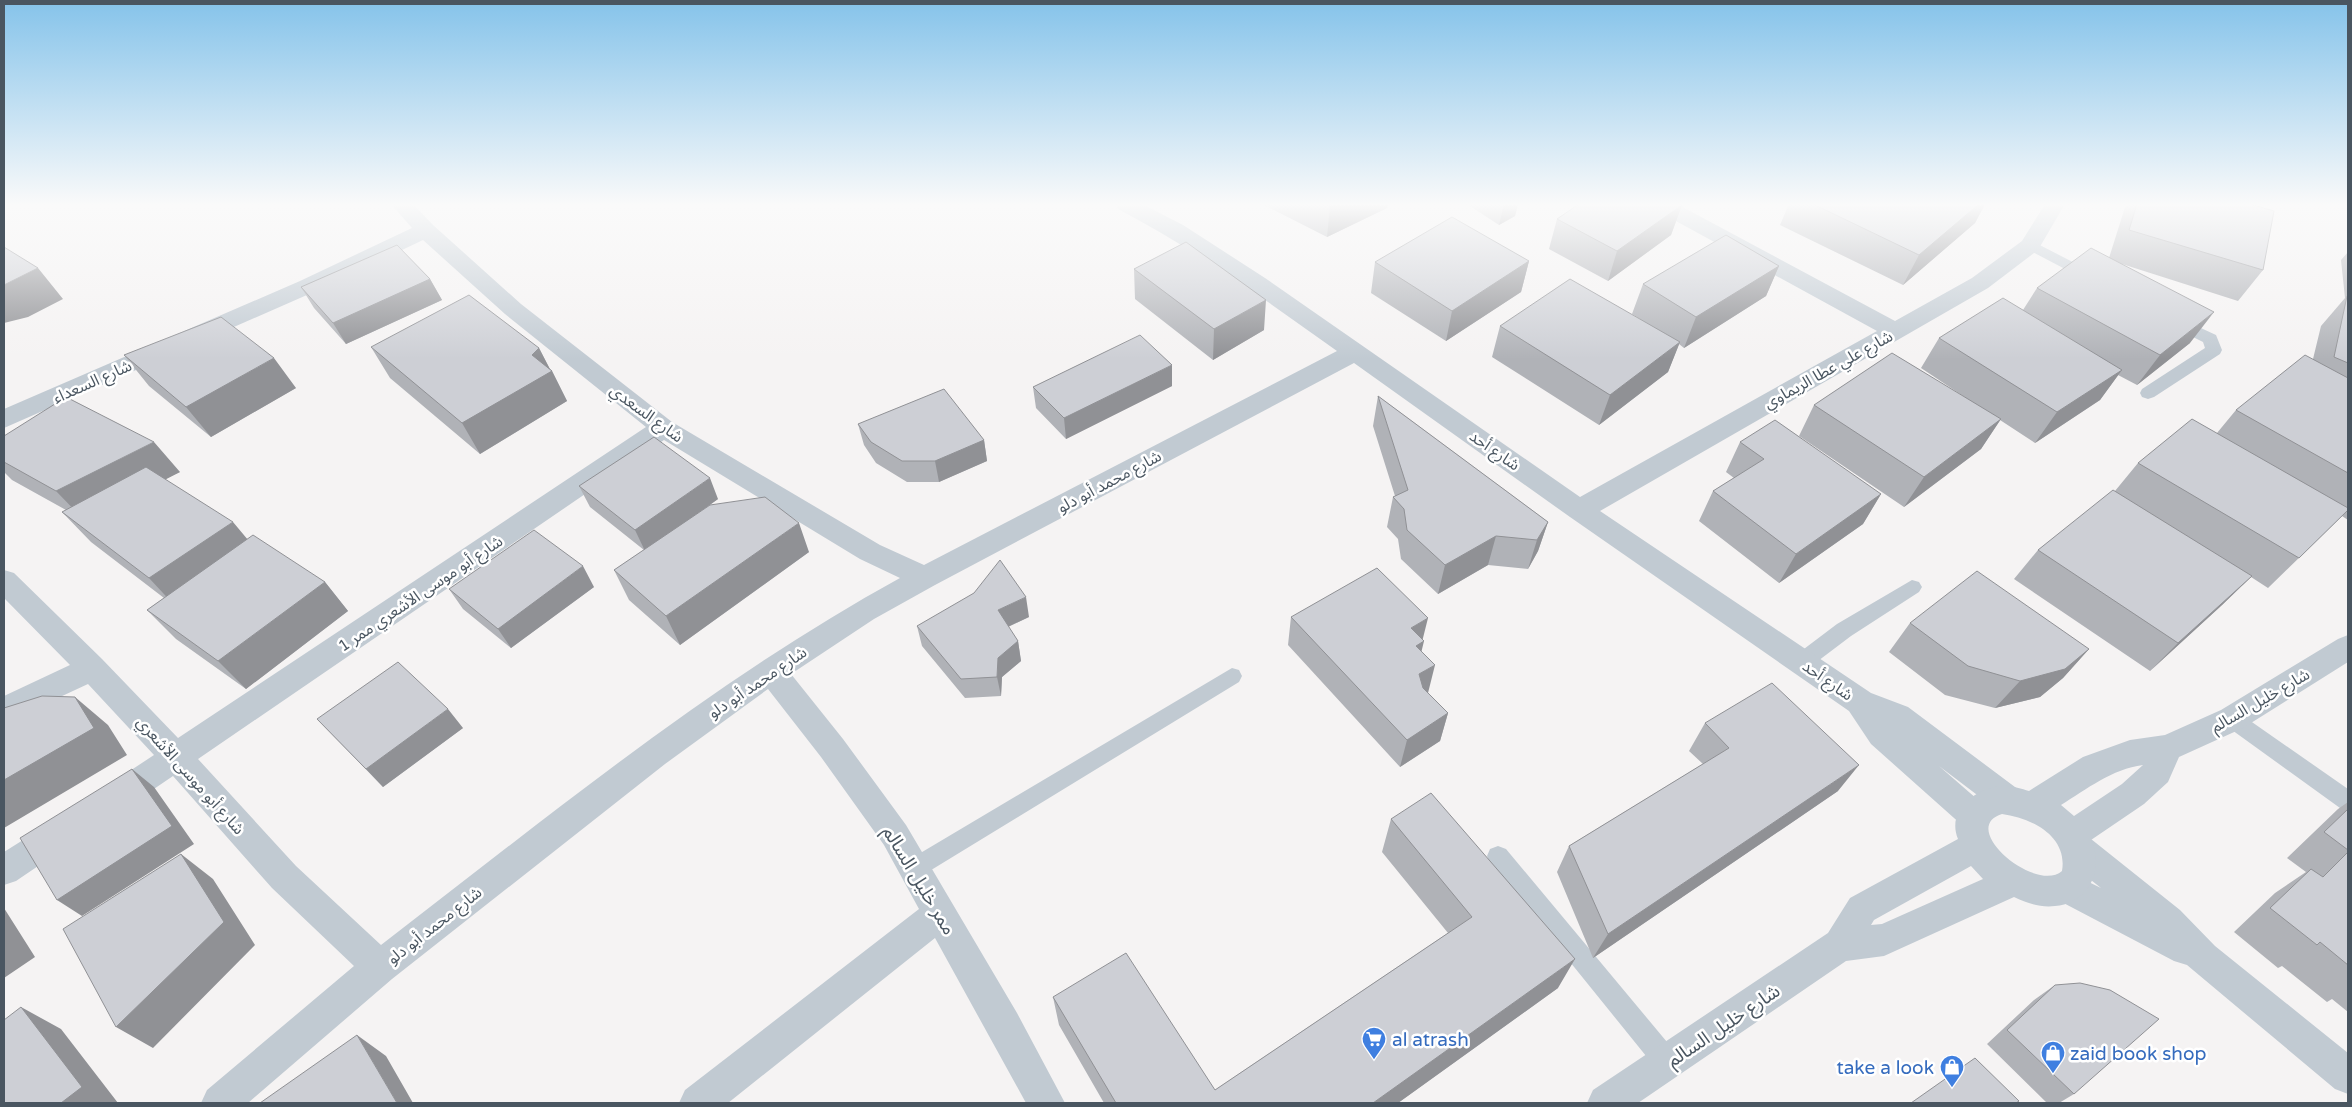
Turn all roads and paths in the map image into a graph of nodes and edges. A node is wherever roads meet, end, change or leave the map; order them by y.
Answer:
1 (371, 256) edge
2 (454, 256) edge
3 (1215, 256) edge
4 (1757, 256) edge
5 (2016, 256) edge
6 (2051, 256) edge
7 (2107, 285) edge
8 (2158, 312) edge
9 (1896, 331) junction
10 (1355, 352) junction
11 (2148, 393) dead end
12 (4, 419) edge
13 (663, 428) junction
14 (1579, 510) junction
15 (925, 577) junction
16 (4, 581) edge
17 (1912, 587) dead end
18 (2348, 647) edge
19 (1803, 661) junction
20 (92, 668) junction
21 (771, 671) junction
22 (1232, 676) dead end
23 (1860, 702) junction
24 (4, 710) edge
25 (2232, 719) junction
26 (2168, 748) junction
27 (176, 757) junction
28 (2348, 801) edge
29 (2020, 803) junction
30 (1975, 831) junction
31 (2075, 843) junction
32 (1498, 856) dead end
33 (915, 868) junction
34 (4, 870) edge
35 (2012, 882) junction
36 (2066, 887) junction
37 (940, 914) junction
38 (1840, 945) junction
39 (2203, 958) junction
40 (380, 967) junction
41 (1668, 1063) junction
42 (2348, 1076) edge
43 (220, 1103) edge
44 (698, 1103) edge
45 (1046, 1103) edge
46 (1606, 1103) edge

1 - 12 street, شارع السعداء
2 - 13 street, شارع السعدي
3 - 10 street, شارع أحد
4 - 9 street
5 - 9 street, شارع علي عطا الريماوي
6 - 7 lane
8 - 11 lane
9 - 14 street, شارع علي عطا الريماوي
10 - 14 street, شارع أحد
10 - 15 street, شارع محمد أبو دلو
13 - 15 street, شارع السعدي
13 - 27 street, شارع أبو موسى الأشعري ممر 1
14 - 19 street, شارع أحد
15 - 21 street, شارع محمد أبو دلو
16 - 20 street, شارع أبو موسى الأشعري
17 - 19 lane
18 - 25 street, شارع خليل السالم
19 - 23 street, شارع أحد
20 - 24 street
20 - 27 street, شارع أبو موسى الأشعري
21 - 33 street, ممر خليل السالم
21 - 40 street, شارع محمد أبو دلو
22 - 33 lane
23 - 29 street, شارع أحد
23 - 30 street, شارع أحد
25 - 26 street, شارع خليل السالم
25 - 28 lane
26 - 29 street, شارع خليل السالم
26 - 31 street
27 - 34 street, شارع أبو موسى الأشعري ممر 1
27 - 40 street, شارع أبو موسى الأشعري
29 - 30 street
29 - 31 street
30 - 35 street
30 - 38 street, شارع خليل السالم
31 - 36 street
31 - 39 street
32 - 41 lane
33 - 37 street, ممر خليل السالم
35 - 36 street
35 - 38 street, شارع خليل السالم
36 - 39 street
37 - 44 street
37 - 45 street, ممر خليل السالم
38 - 41 street, شارع خليل السالم
39 - 42 street
40 - 43 street, شارع محمد أبو دلو
41 - 46 street, شارع خليل السالم

